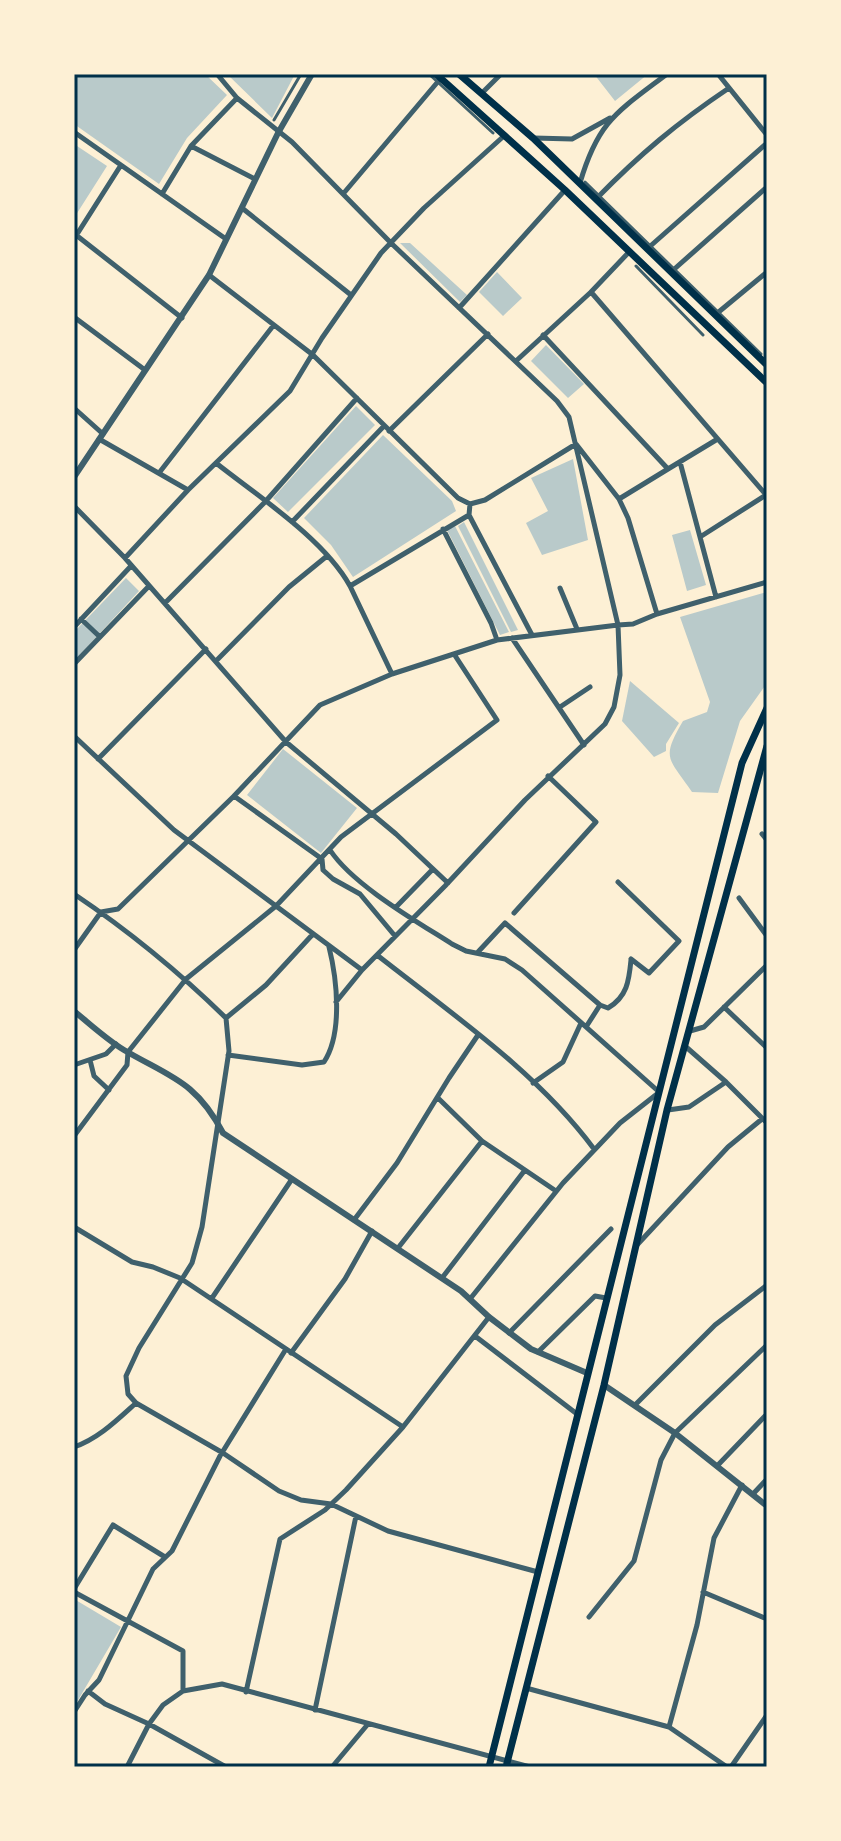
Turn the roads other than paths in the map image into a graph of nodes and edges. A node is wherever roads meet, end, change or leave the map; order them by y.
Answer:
1 (217, 74) edge
2 (301, 74) edge
3 (312, 74) edge
4 (429, 74) edge
5 (459, 74) edge
6 (501, 74) edge
7 (667, 74) edge
8 (718, 74) edge
9 (439, 76) edge
10 (729, 88) junction
11 (481, 93) junction
12 (237, 98) junction
13 (611, 117) junction
14 (274, 120) dead end
15 (74, 132) edge
16 (278, 133) junction
17 (493, 133) dead end
18 (505, 134) junction
19 (767, 135) edge
20 (533, 138) junction
21 (767, 143) edge
22 (191, 146) junction
23 (121, 165) junction
24 (255, 179) junction
25 (582, 183) junction
26 (767, 187) edge
27 (565, 190) junction
28 (162, 194) junction
29 (343, 194) junction
30 (596, 200) junction
31 (242, 208) junction
32 (75, 237) edge
33 (227, 240) junction
34 (391, 243) junction
35 (647, 249) junction
36 (630, 251) junction
37 (636, 266) dead end
38 (671, 272) junction
39 (767, 272) edge
40 (209, 275) junction
41 (591, 292) junction
42 (351, 295) junction
43 (459, 308) junction
44 (715, 315) junction
45 (74, 317) edge
46 (182, 318) junction
47 (273, 326) junction
48 (488, 334) junction
49 (543, 335) junction
50 (703, 335) dead end
51 (313, 355) junction
52 (764, 359) edge
53 (516, 361) junction
54 (146, 371) junction
55 (767, 383) edge
56 (357, 398) junction
57 (74, 408) edge
58 (387, 428) junction
59 (101, 436) junction
60 (716, 440) junction
61 (576, 444) junction
62 (680, 462) junction
63 (216, 463) junction
64 (76, 467) edge
65 (668, 469) junction
66 (159, 473) junction
67 (74, 477) edge
68 (188, 490) junction
69 (766, 496) edge
70 (619, 499) junction
71 (265, 502) junction
72 (470, 504) junction
73 (74, 506) edge
74 (469, 515) junction
75 (292, 522) junction
76 (443, 529) junction
77 (700, 537) junction
78 (327, 556) junction
79 (125, 558) junction
80 (131, 566) junction
81 (767, 582) edge
82 (149, 586) junction
83 (350, 586) junction
84 (560, 588) dead end
85 (716, 597) junction
86 (165, 603) junction
87 (657, 614) junction
88 (81, 619) junction
89 (618, 625) junction
90 (74, 627) edge
91 (577, 629) junction
92 (532, 635) junction
93 (100, 637) junction
94 (512, 638) junction
95 (497, 640) junction
96 (206, 649) junction
97 (454, 654) junction
98 (216, 661) junction
99 (74, 664) edge
100 (392, 674) junction
101 (590, 687) dead end
102 (560, 707) junction
103 (767, 708) edge
104 (74, 736) edge
105 (286, 742) junction
106 (584, 745) junction
107 (767, 746) edge
108 (98, 759) junction
109 (548, 776) junction
110 (234, 796) junction
111 (371, 813) junction
112 (762, 834) dead end
113 (190, 839) junction
114 (767, 840) edge
115 (330, 850) junction
116 (322, 859) junction
117 (433, 869) junction
118 (618, 882) dead end
119 (448, 883) junction
120 (74, 894) edge
121 (739, 898) dead end
122 (276, 906) junction
123 (396, 907) junction
124 (101, 912) junction
125 (514, 913) dead end
126 (412, 918) junction
127 (313, 934) junction
128 (395, 936) junction
129 (767, 936) edge
130 (329, 946) junction
131 (74, 950) edge
132 (477, 953) junction
133 (377, 955) junction
134 (766, 968) edge
135 (362, 970) junction
136 (186, 979) junction
137 (336, 1002) junction
138 (600, 1005) junction
139 (724, 1007) junction
140 (74, 1011) edge
141 (226, 1018) junction
142 (583, 1025) junction
143 (689, 1031) junction
144 (478, 1035) junction
145 (116, 1044) junction
146 (685, 1046) junction
147 (767, 1048) edge
148 (128, 1052) junction
149 (228, 1055) junction
150 (90, 1060) junction
151 (74, 1065) edge
152 (726, 1082) junction
153 (533, 1083) junction
154 (109, 1090) junction
155 (658, 1092) junction
156 (438, 1098) junction
157 (667, 1110) junction
158 (764, 1121) edge
159 (218, 1123) junction
160 (74, 1136) edge
161 (482, 1141) junction
162 (594, 1149) junction
163 (525, 1170) junction
164 (292, 1179) junction
165 (556, 1191) junction
166 (354, 1220) junction
167 (74, 1227) edge
168 (611, 1229) dead end
169 (372, 1231) junction
170 (637, 1245) junction
171 (398, 1248) junction
172 (180, 1278) junction
173 (442, 1278) junction
174 (767, 1285) edge
175 (212, 1298) junction
176 (606, 1298) junction
177 (470, 1299) junction
178 (489, 1317) junction
179 (509, 1333) junction
180 (475, 1336) junction
181 (767, 1345) edge
182 (289, 1351) junction
183 (538, 1352) junction
184 (587, 1373) junction
185 (604, 1385) junction
186 (136, 1403) junction
187 (635, 1405) junction
188 (577, 1414) junction
189 (765, 1416) dead end
190 (403, 1427) junction
191 (675, 1433) junction
192 (74, 1447) edge
193 (223, 1453) junction
194 (718, 1465) junction
195 (767, 1479) edge
196 (742, 1485) junction
197 (753, 1494) junction
198 (331, 1504) junction
199 (767, 1506) edge
200 (356, 1516) junction
201 (165, 1557) junction
202 (538, 1572) junction
203 (74, 1591) edge
204 (703, 1592) junction
205 (589, 1617) dead end
206 (767, 1619) edge
207 (129, 1622) junction
208 (526, 1688) junction
209 (88, 1691) junction
210 (183, 1691) junction
211 (246, 1692) junction
212 (315, 1710) junction
213 (74, 1712) edge
214 (767, 1715) edge
215 (149, 1724) junction
216 (368, 1724) junction
217 (669, 1727) junction
218 (492, 1757) junction
219 (507, 1764) edge
220 (127, 1767) edge
221 (226, 1767) edge
222 (332, 1767) edge
223 (489, 1767) edge
224 (530, 1767) edge
225 (729, 1767) edge

1 - 12 street
2 - 14 street
3 - 16 street
4 - 17 street
5 - 11 main road
6 - 11 street
7 - 13 street
8 - 10 street
9 - 18 main road
9 - 29 street
10 - 19 street
10 - 30 street
11 - 20 main road
12 - 16 street
12 - 22 street
13 - 20 street
13 - 25 street
15 - 23 street
16 - 24 street
16 - 29 street
18 - 27 main road
18 - 34 street
20 - 25 main road
21 - 35 street
22 - 24 street
22 - 28 street
23 - 28 street
23 - 32 street
24 - 31 street
25 - 30 main road
25 - 52 street
26 - 38 street
27 - 36 main road
27 - 43 street
28 - 33 street
29 - 34 street
30 - 35 main road
31 - 33 street
31 - 42 street
32 - 46 street
33 - 40 street
34 - 42 street
34 - 43 street
35 - 38 main road
36 - 41 street
36 - 55 main road
37 - 50 street
38 - 44 main road
39 - 44 street
40 - 46 street
40 - 47 street
41 - 49 street
41 - 60 street
42 - 51 street
43 - 48 street
44 - 52 main road
45 - 54 street
46 - 54 street
47 - 51 street
47 - 66 street
48 - 53 street
48 - 58 street
49 - 53 street
49 - 65 street
51 - 56 street
51 - 63 street
53 - 61 street
54 - 59 street
56 - 58 street
56 - 71 street
57 - 59 street
58 - 72 street
58 - 75 street
59 - 64 street
59 - 66 street
60 - 62 street
60 - 69 street
61 - 70 street
61 - 72 street
61 - 89 street
62 - 65 street
62 - 77 street
63 - 68 street
63 - 71 street
64 - 67 street
65 - 70 street
66 - 68 street
68 - 79 street
69 - 77 street
70 - 87 street
71 - 75 street
71 - 86 street
72 - 74 street
73 - 79 street
74 - 76 street
74 - 92 street
75 - 78 street
76 - 83 street
76 - 95 street
77 - 85 street
78 - 83 street
78 - 98 street
79 - 80 street
80 - 82 street
80 - 88 street
81 - 85 street
82 - 86 street
82 - 93 street
83 - 100 street
84 - 91 street
85 - 87 street
86 - 96 street
87 - 89 street
88 - 90 street
88 - 93 street
89 - 91 street
89 - 106 street
91 - 92 street
92 - 94 street
93 - 99 street
94 - 95 street
94 - 102 street
95 - 97 street
96 - 98 street
96 - 108 street
97 - 100 street
97 - 111 street
98 - 105 street
100 - 105 street
101 - 102 street
102 - 106 street
103 - 155 main road
104 - 108 street
105 - 110 street
105 - 111 street
106 - 109 street
107 - 143 main road
108 - 113 street
109 - 119 street
109 - 125 street
110 - 113 street
110 - 116 street
111 - 115 street
111 - 117 street
112 - 114 street
113 - 122 street
113 - 124 street
115 - 116 street
115 - 123 street
116 - 122 street
116 - 128 street
117 - 119 street
117 - 123 street
118 - 138 street
119 - 126 street
120 - 124 street
121 - 129 street
122 - 127 street
122 - 136 street
123 - 126 street
124 - 131 street
124 - 136 street
126 - 128 street
126 - 132 street
127 - 130 street
127 - 141 street
128 - 133 street
130 - 135 street
130 - 137 street
132 - 138 street
132 - 142 street
133 - 135 street
133 - 144 street
134 - 139 street
135 - 137 street
136 - 141 street
136 - 148 street
137 - 149 street
138 - 142 street
139 - 143 street
139 - 147 street
140 - 145 street
141 - 149 street
142 - 153 street
142 - 155 street
143 - 146 main road
144 - 153 street
144 - 156 street
145 - 148 street
145 - 150 street
146 - 152 street
146 - 157 main road
148 - 154 street
148 - 159 street
149 - 159 street
150 - 151 street
150 - 154 street
152 - 157 street
152 - 158 street
153 - 162 street
154 - 160 street
155 - 162 street
155 - 176 main road
156 - 161 street
156 - 166 street
157 - 170 main road
158 - 170 street
159 - 164 street
159 - 172 street
161 - 163 street
161 - 171 street
162 - 165 street
163 - 165 street
163 - 173 street
164 - 166 street
164 - 175 street
165 - 177 street
166 - 169 street
167 - 172 street
168 - 179 street
169 - 171 street
169 - 182 street
170 - 185 main road
171 - 173 street
172 - 175 street
172 - 186 street
173 - 177 street
174 - 187 street
175 - 182 street
176 - 183 street
176 - 184 main road
177 - 178 street
178 - 179 street
178 - 180 street
179 - 183 street
180 - 188 street
180 - 190 street
181 - 191 street
182 - 190 street
182 - 193 street
183 - 184 street
184 - 188 main road
185 - 187 street
185 - 208 main road
186 - 192 street
186 - 193 street
187 - 191 street
188 - 202 main road
189 - 194 street
190 - 198 street
191 - 194 street
191 - 205 street
193 - 198 street
193 - 201 street
194 - 196 street
195 - 197 street
196 - 197 street
196 - 204 street
197 - 199 street
198 - 200 street
198 - 211 street
200 - 202 street
200 - 212 street
201 - 203 street
201 - 207 street
202 - 218 main road
203 - 207 street
204 - 206 street
204 - 217 street
207 - 209 street
207 - 210 street
208 - 217 street
208 - 219 main road
209 - 213 street
209 - 215 street
210 - 211 street
210 - 215 street
211 - 212 street
212 - 216 street
214 - 225 street
215 - 220 street
215 - 221 street
216 - 218 street
216 - 222 street
217 - 225 street
218 - 219 street
218 - 223 main road
219 - 224 street

